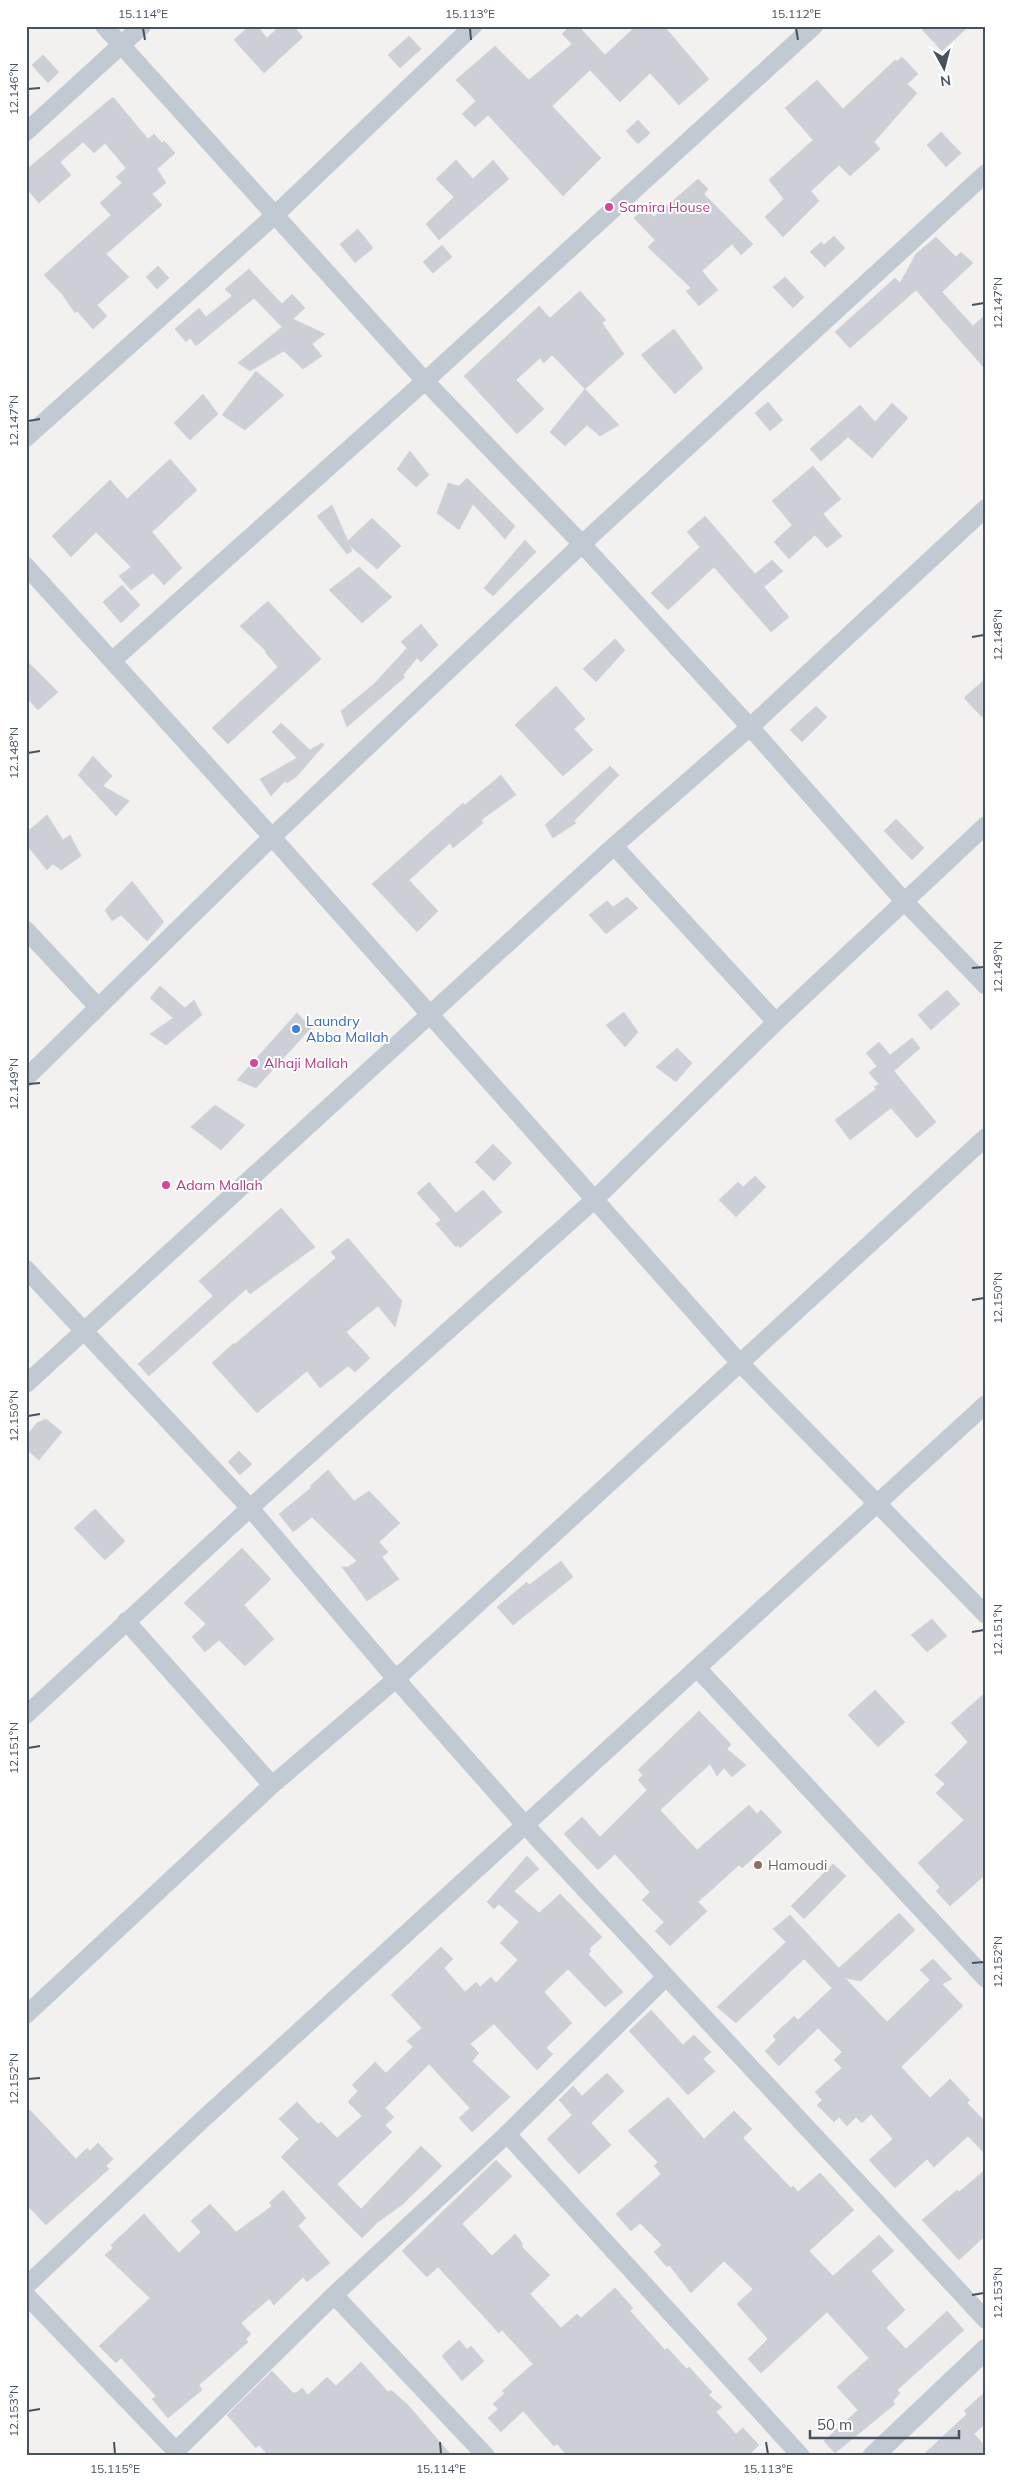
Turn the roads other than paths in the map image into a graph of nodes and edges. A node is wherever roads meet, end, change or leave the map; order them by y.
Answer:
1 (104, 26) edge
2 (142, 26) edge
3 (473, 26) edge
4 (814, 26) edge
5 (122, 45) junction
6 (26, 132) edge
7 (986, 173) edge
8 (274, 215) junction
9 (425, 381) junction
10 (26, 438) edge
11 (986, 508) edge
12 (582, 544) junction
13 (26, 566) edge
14 (113, 660) junction
15 (750, 727) junction
16 (986, 825) edge
17 (272, 837) junction
18 (614, 846) junction
19 (903, 900) junction
20 (26, 930) edge
21 (986, 986) edge
22 (98, 1007) junction
23 (430, 1015) junction
24 (776, 1022) junction
25 (26, 1078) edge
26 (986, 1137) edge
27 (594, 1200) junction
28 (26, 1269) edge
29 (83, 1331) junction
30 (739, 1362) junction
31 (26, 1384) edge
32 (986, 1404) edge
33 (878, 1503) junction
34 (250, 1508) junction
35 (986, 1615) edge
36 (126, 1622) junction
37 (698, 1669) junction
38 (396, 1679) junction
39 (26, 1715) edge
40 (272, 1785) junction
41 (526, 1826) junction
42 (666, 1977) junction
43 (986, 1978) edge
44 (26, 2015) edge
45 (506, 2134) junction
46 (26, 2286) edge
47 (26, 2295) edge
48 (334, 2295) junction
49 (986, 2320) edge
50 (986, 2349) edge
51 (176, 2453) edge
52 (486, 2456) edge
53 (802, 2456) edge
54 (873, 2456) edge

1 - 5 street
2 - 5 street
3 - 8 street
4 - 9 street
5 - 6 street
5 - 8 street
7 - 12 street
8 - 9 street
8 - 10 street
9 - 12 street
9 - 14 street
11 - 15 street
12 - 15 street
12 - 17 street
13 - 14 street
14 - 17 street
15 - 18 street
15 - 19 street
16 - 19 street
17 - 22 street
17 - 23 street
18 - 23 street
18 - 24 street
19 - 21 street
19 - 24 street
20 - 22 street
22 - 25 street
23 - 27 street
23 - 29 street
24 - 27 street
26 - 30 street
27 - 30 street
27 - 34 street
28 - 29 street
29 - 31 street
29 - 34 street
30 - 33 street
30 - 38 street
32 - 33 street
33 - 35 street
33 - 37 street
34 - 36 street
34 - 38 street
36 - 39 street
36 - 40 street
37 - 41 street
37 - 43 street
38 - 40 street
38 - 41 street
40 - 44 street
41 - 42 street
41 - 46 street
42 - 45 street
42 - 49 street
45 - 48 street
45 - 53 street
47 - 51 street
48 - 51 street
48 - 52 street
50 - 54 street

